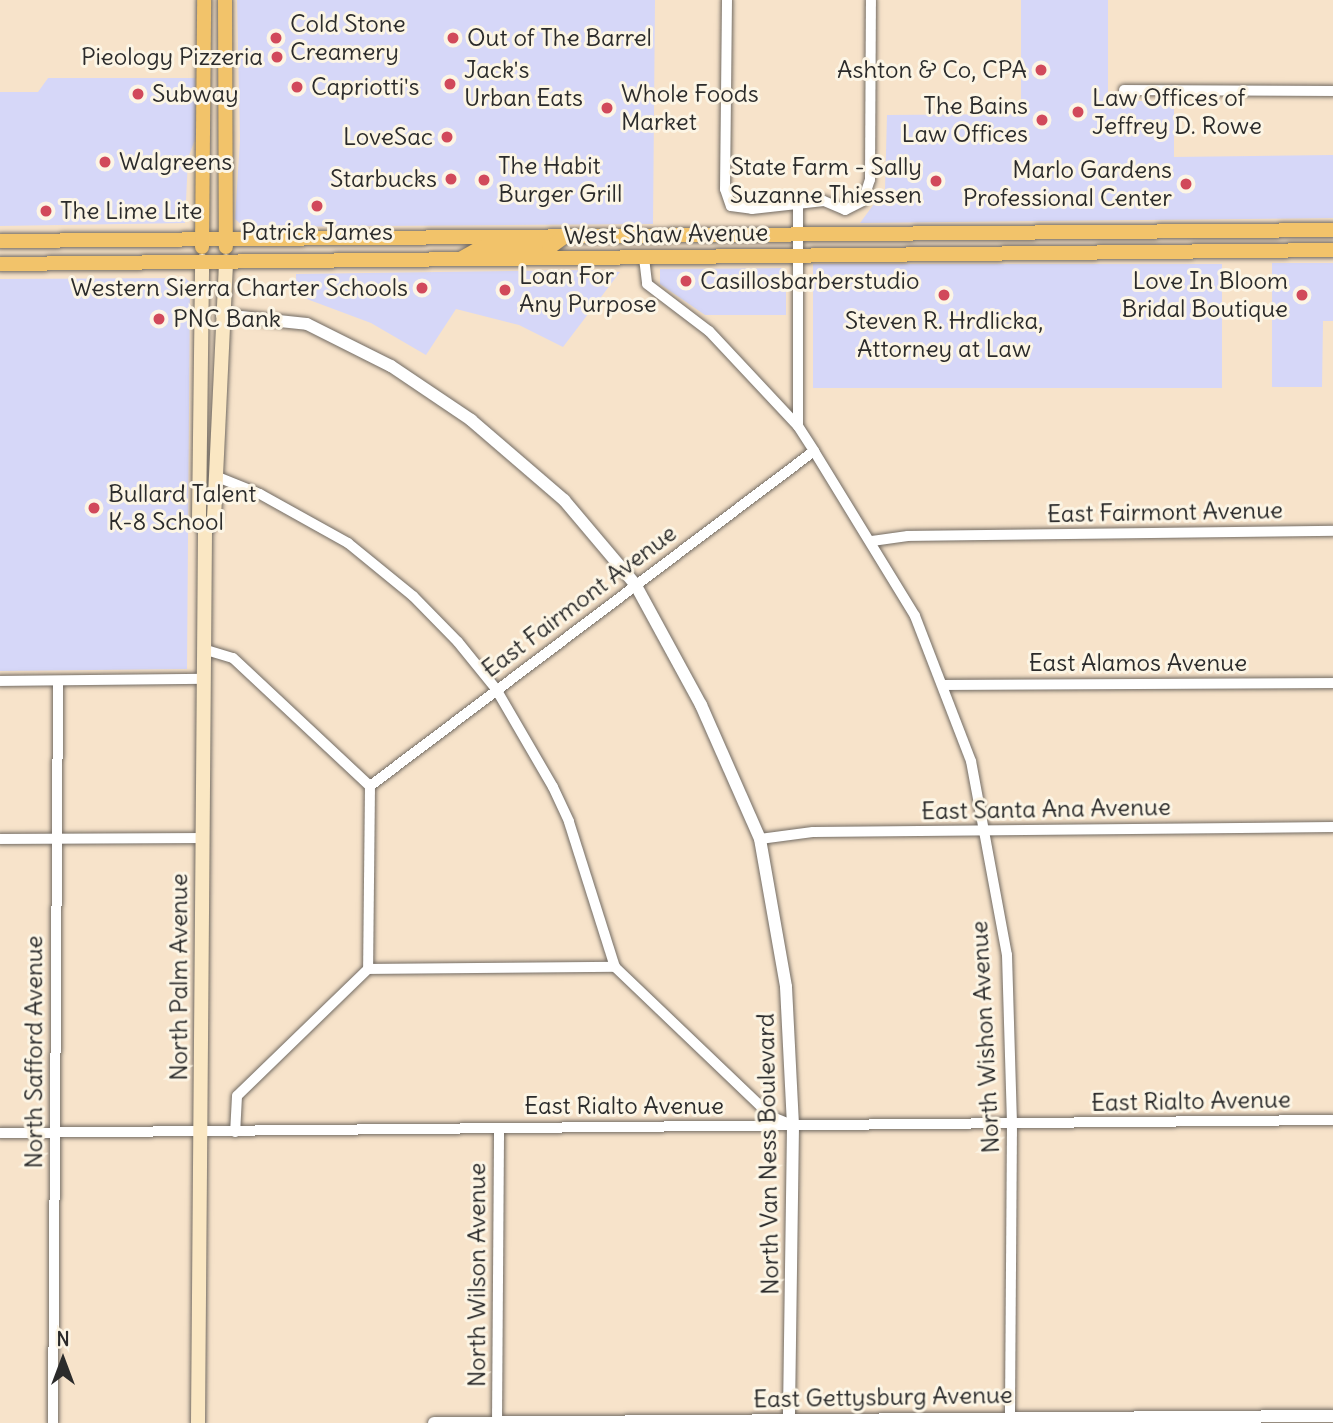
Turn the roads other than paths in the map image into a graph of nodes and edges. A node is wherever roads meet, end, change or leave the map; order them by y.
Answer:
1 (204, 0) edge
2 (225, 0) edge
3 (727, 0) edge
4 (870, 0) edge
5 (1124, 90) dead end
6 (1333, 91) edge
7 (798, 202) junction
8 (1333, 230) edge
9 (799, 234) junction
10 (564, 237) junction
11 (202, 240) junction
12 (226, 240) junction
13 (0, 241) edge
14 (1333, 250) edge
15 (798, 256) junction
16 (644, 258) junction
17 (459, 259) junction
18 (202, 261) junction
19 (226, 261) junction
20 (0, 264) edge
21 (222, 314) junction
22 (797, 426) junction
23 (814, 451) junction
24 (215, 476) junction
25 (205, 531) junction
26 (1333, 531) edge
27 (872, 541) junction
28 (635, 584) junction
29 (203, 649) junction
30 (203, 679) junction
31 (0, 681) edge
32 (58, 681) junction
33 (1333, 683) edge
34 (944, 685) junction
35 (496, 689) junction
36 (370, 786) junction
37 (1333, 827) edge
38 (987, 831) junction
39 (202, 838) junction
40 (0, 839) edge
41 (56, 839) junction
42 (760, 839) junction
43 (615, 967) junction
44 (368, 969) junction
45 (1333, 1120) edge
46 (1012, 1124) junction
47 (793, 1126) junction
48 (499, 1128) junction
49 (202, 1132) junction
50 (235, 1132) junction
51 (0, 1133) edge
52 (54, 1133) junction
53 (1333, 1416) edge
54 (1010, 1420) edge
55 (789, 1421) edge
56 (53, 1423) edge
57 (198, 1423) edge
58 (434, 1423) edge
59 (498, 1423) edge

1 - 11 main road, North Palm Avenue
2 - 12 main road, North Palm Avenue
3 - 7 street
4 - 7 street
5 - 6 street
7 - 9 street
8 - 9 main road, West Shaw Avenue
9 - 10 main road, West Shaw Avenue
9 - 15 street
10 - 12 main road, West Shaw Avenue
10 - 17 main road
11 - 12 main road, West Shaw Avenue
11 - 13 main road, West Shaw Avenue
11 - 18 main road, North Palm Avenue
12 - 19 main road, North Palm Avenue
14 - 15 main road, West Shaw Avenue
15 - 16 main road, West Shaw Avenue
15 - 22 street
16 - 17 main road, West Shaw Avenue
16 - 22 street, North Wishon Avenue
17 - 19 main road, West Shaw Avenue
18 - 19 main road, West Shaw Avenue
18 - 20 main road, West Shaw Avenue
18 - 25 main road, North Palm Avenue
19 - 21 main road, North Palm Avenue
21 - 24 main road, North Palm Avenue
21 - 28 street, North Van Ness Boulevard
22 - 23 street, North Wishon Avenue
23 - 27 street, North Wishon Avenue
23 - 28 street, East Fairmont Avenue
24 - 25 main road, North Palm Avenue
24 - 35 street
25 - 29 main road, North Palm Avenue
26 - 27 street, East Fairmont Avenue
27 - 34 street, North Wishon Avenue
28 - 35 street, East Fairmont Avenue
28 - 42 street, North Van Ness Boulevard
29 - 30 main road, North Palm Avenue
29 - 36 street
30 - 32 street
30 - 39 main road, North Palm Avenue
31 - 32 street
32 - 41 street, North Safford Avenue
33 - 34 street, East Alamos Avenue
34 - 38 street, North Wishon Avenue
35 - 36 street, East Fairmont Avenue
35 - 43 street
36 - 44 street
37 - 38 street, East Santa Ana Avenue
38 - 42 street, East Santa Ana Avenue
38 - 46 street, North Wishon Avenue
39 - 41 street
39 - 49 main road, North Palm Avenue
40 - 41 street
41 - 52 street, North Safford Avenue
42 - 47 street, North Van Ness Boulevard
43 - 44 street
43 - 47 street
44 - 50 street
45 - 46 street, East Rialto Avenue
46 - 47 street, East Rialto Avenue
46 - 54 street, North Wishon Avenue
47 - 48 street, East Rialto Avenue
47 - 55 street, North Van Ness Boulevard
48 - 50 street, East Rialto Avenue
48 - 59 street, North Wilson Avenue
49 - 50 street, East Rialto Avenue
49 - 52 street, East Rialto Avenue
49 - 57 main road, North Palm Avenue
51 - 52 street, East Rialto Avenue
52 - 56 street, North Safford Avenue
53 - 54 street, East Gettysburg Avenue
54 - 55 street, East Gettysburg Avenue
55 - 59 street, East Gettysburg Avenue
58 - 59 street, East Gettysburg Avenue

